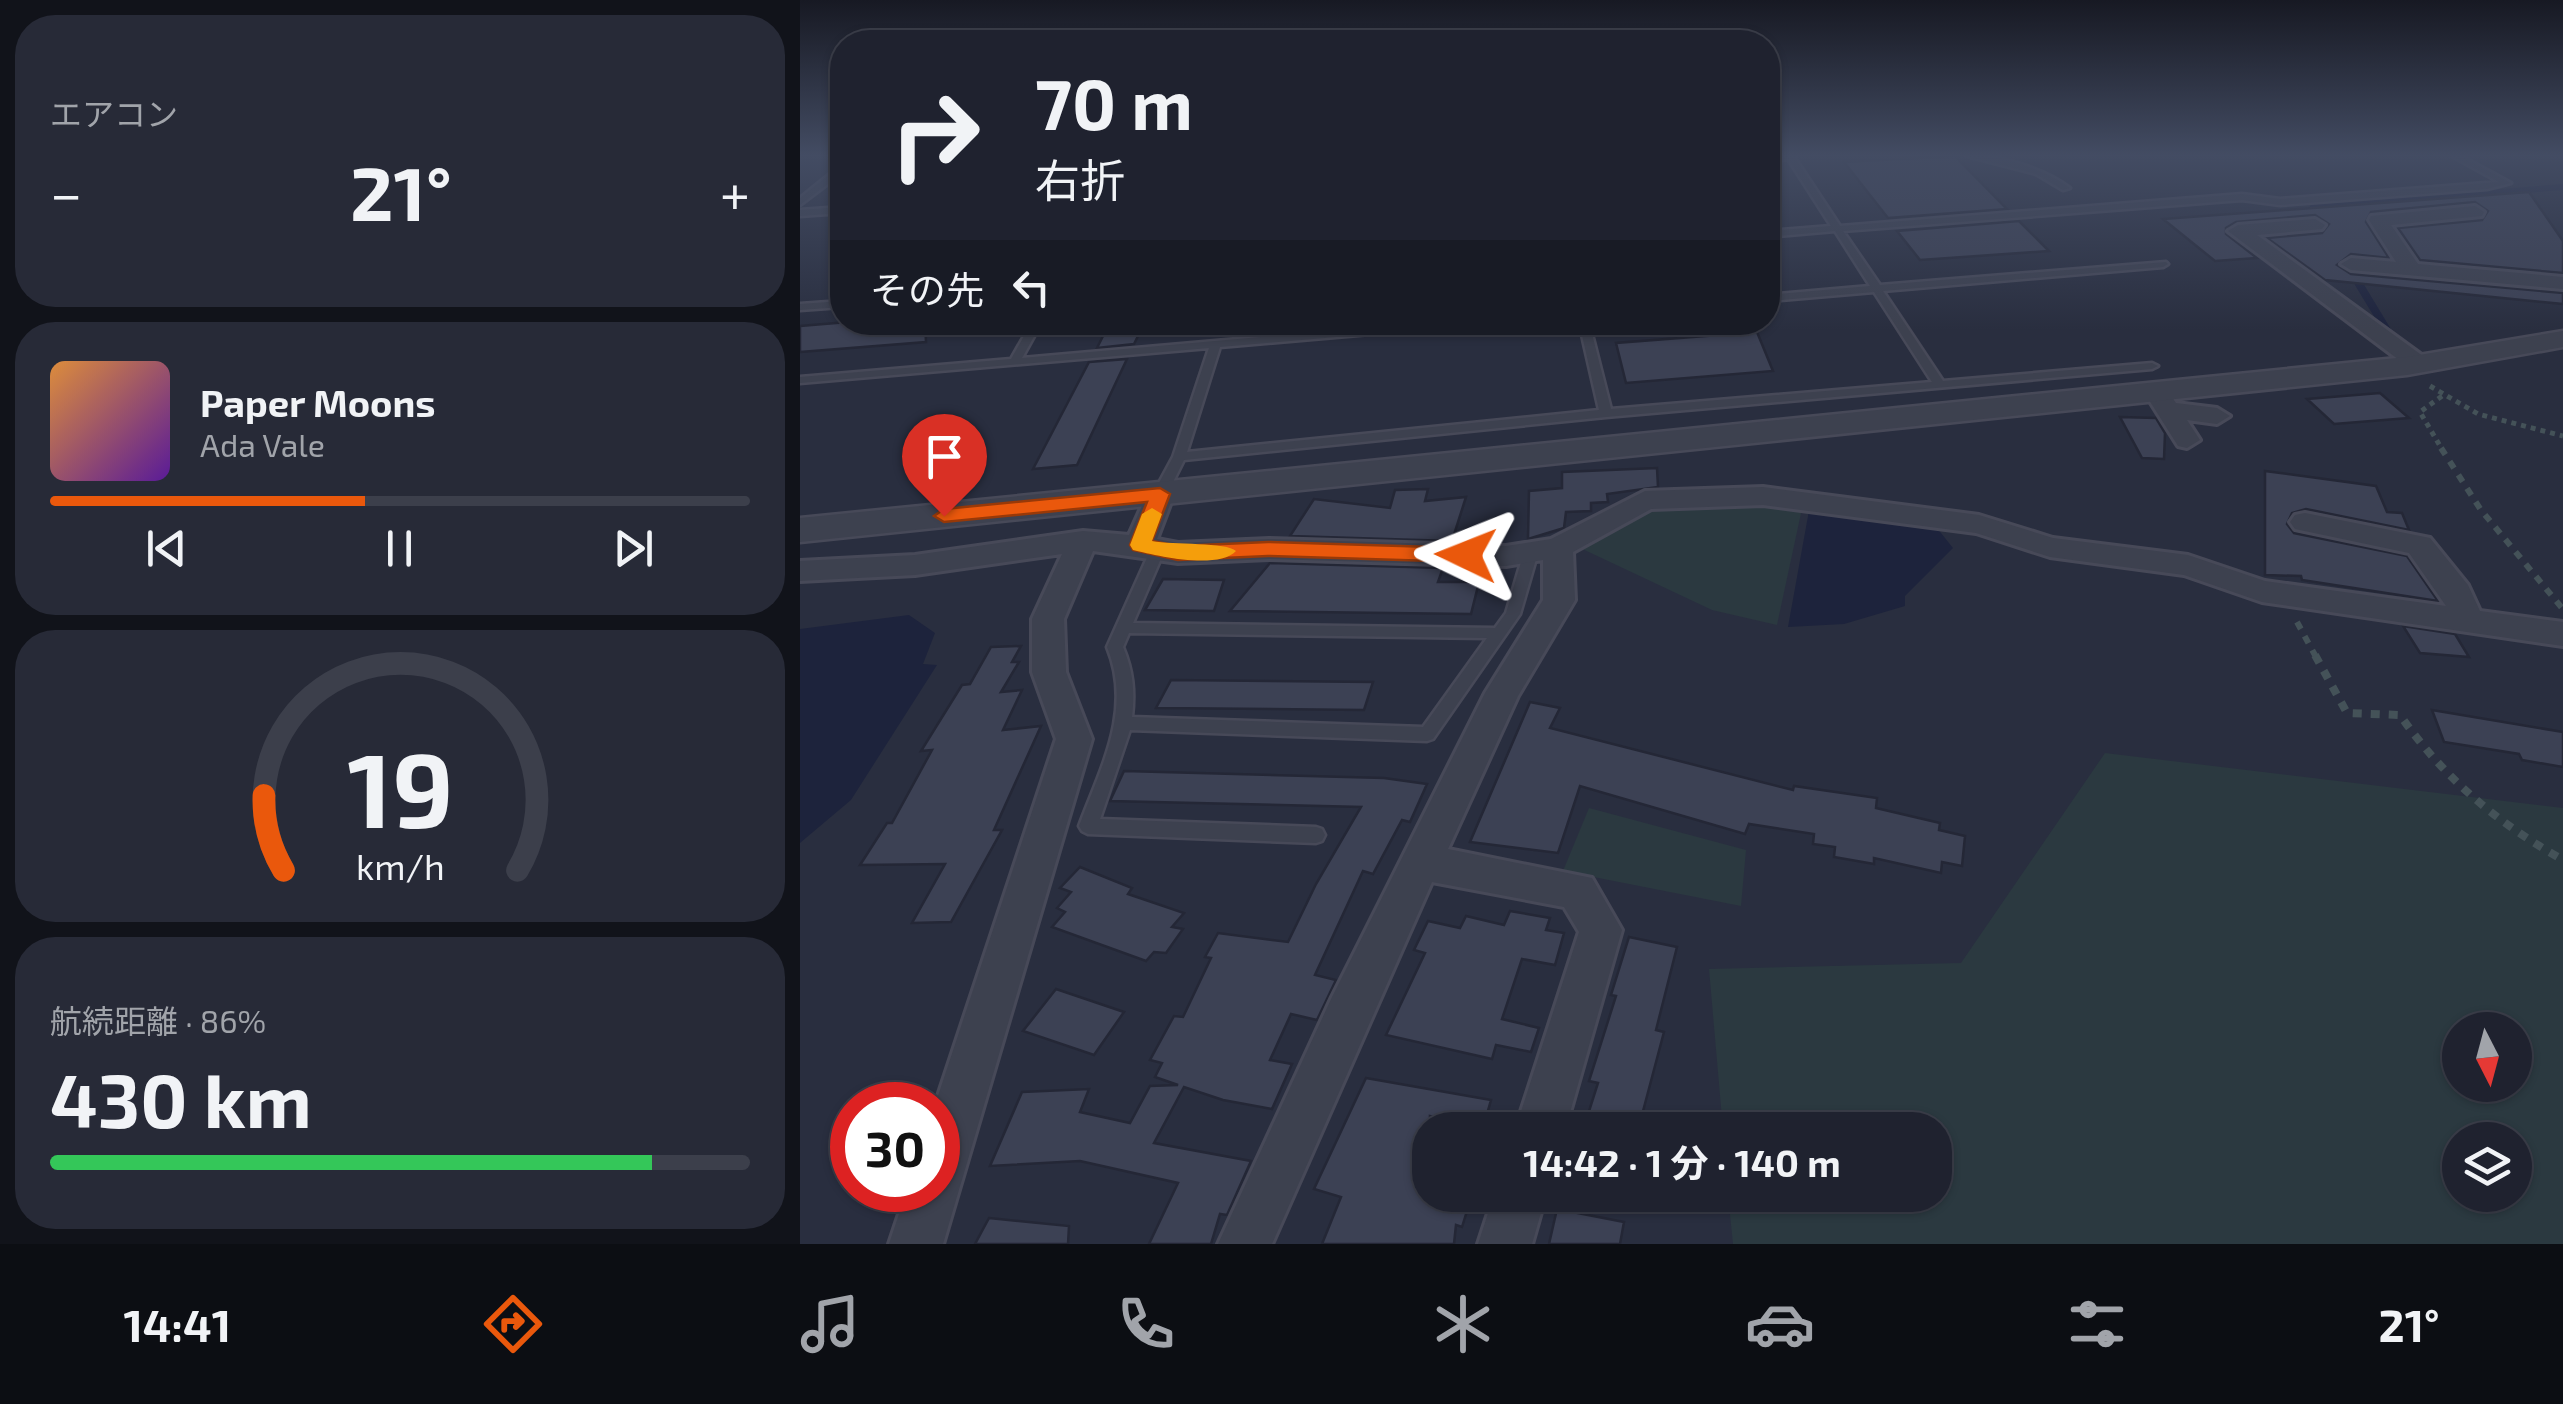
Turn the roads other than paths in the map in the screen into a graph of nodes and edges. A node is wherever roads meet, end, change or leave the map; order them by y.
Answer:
1 (1831, 214) edge
2 (2021, 214) edge
3 (2451, 214) edge
4 (2440, 215) junction
5 (2315, 225) dead end
6 (1840, 228) junction
7 (2457, 228) dead end
8 (1780, 233) edge
9 (2162, 264) dead end
10 (2351, 264) dead end
11 (2411, 270) junction
12 (2563, 283) edge
13 (1877, 288) junction
14 (1780, 297) edge
15 (830, 305) edge
16 (800, 307) edge
17 (1030, 335) edge
18 (1282, 335) edge
19 (1326, 335) edge
20 (1587, 335) edge
21 (1281, 339) junction
22 (2563, 339) edge
23 (1216, 344) junction
24 (1015, 362) junction
25 (2413, 365) junction
26 (800, 380) edge
27 (1938, 382) junction
28 (2158, 389) junction
29 (1606, 413) junction
30 (2217, 416) dead end
31 (2186, 440) dead end
32 (1179, 457) junction
33 (1160, 494) junction
34 (2305, 522) dead end
35 (800, 530) edge
36 (1083, 541) junction
37 (1149, 547) junction
38 (1545, 550) junction
39 (800, 571) edge
40 (2468, 620) junction
41 (1123, 628) junction
42 (1500, 633) junction
43 (2563, 634) edge
44 (1124, 723) junction
45 (1316, 835) dead end
46 (1424, 862) junction
47 (960, 1104) edge
48 (1545, 1112) edge
49 (926, 1212) edge
50 (1515, 1212) edge
51 (916, 1244) edge
52 (1245, 1244) edge
53 (1505, 1244) edge

1 - 6 lane
2 - 6 lane
3 - 4 street
4 - 7 street
4 - 11 street
5 - 25 street
6 - 8 lane
6 - 13 lane
9 - 13 lane
10 - 11 street
11 - 12 street
13 - 14 lane
13 - 27 lane
15 - 16 lane
17 - 24 lane
18 - 21 lane
19 - 21 lane
20 - 29 lane
21 - 23 lane
22 - 25 street
23 - 24 lane
23 - 32 lane
24 - 26 lane
25 - 28 street
27 - 28 lane
27 - 29 lane
28 - 30 street
28 - 31 street
28 - 33 street
29 - 32 lane
32 - 33 lane
33 - 35 street
33 - 37 street
34 - 40 street
36 - 37 street
36 - 39 street
36 - 47 street
37 - 38 street
37 - 41 lane
38 - 40 street
38 - 42 lane
38 - 46 street
40 - 43 street
41 - 42 lane
41 - 44 lane
42 - 44 lane
44 - 45 lane
46 - 48 street
46 - 52 street
49 - 51 street
50 - 53 street

